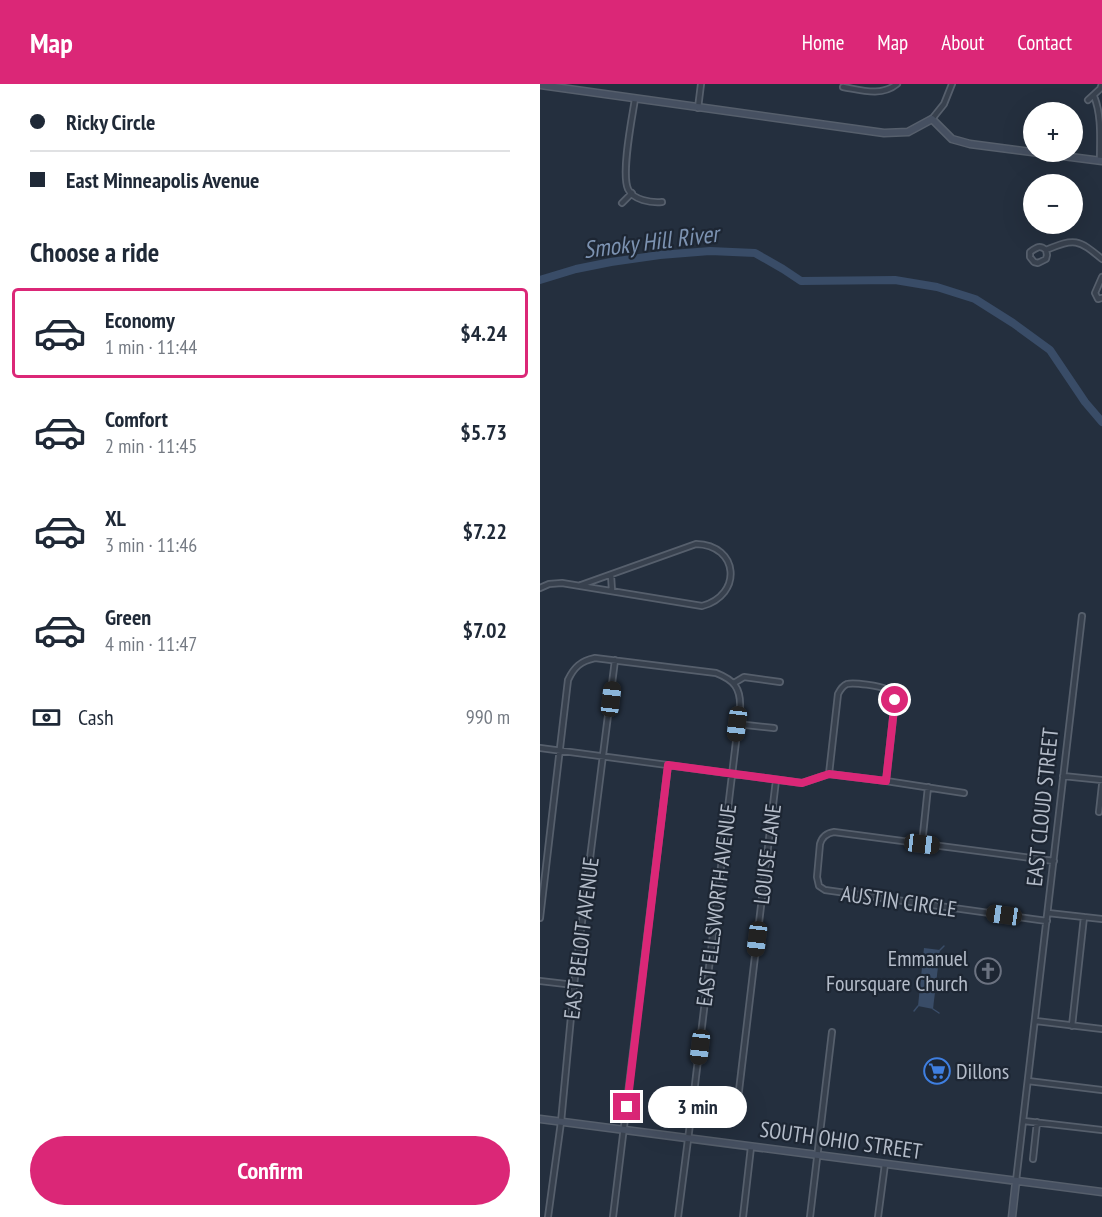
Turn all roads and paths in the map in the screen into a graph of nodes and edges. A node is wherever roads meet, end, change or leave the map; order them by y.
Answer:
1 (702, 84) edge
2 (897, 84) edge
3 (952, 84) edge
4 (1102, 84) edge
5 (540, 85) edge
6 (843, 87) dead end
7 (1094, 96) junction
8 (635, 99) junction
9 (1088, 100) dead end
10 (698, 108) junction
11 (932, 119) junction
12 (1101, 161) edge
13 (632, 193) junction
14 (662, 202) dead end
15 (622, 203) dead end
16 (1046, 250) dead end
17 (1102, 259) edge
18 (1102, 277) edge
19 (1102, 298) edge
20 (610, 574) junction
21 (581, 585) junction
22 (540, 588) edge
23 (612, 591) junction
24 (1082, 616) dead end
25 (615, 660) junction
26 (780, 682) dead end
27 (734, 684) junction
28 (737, 724) junction
29 (774, 728) dead end
30 (540, 748) edge
31 (560, 751) junction
32 (604, 756) junction
33 (668, 765) junction
34 (731, 773) junction
35 (829, 774) junction
36 (1063, 776) junction
37 (776, 780) junction
38 (886, 781) junction
39 (1102, 783) edge
40 (928, 787) junction
41 (964, 793) dead end
42 (1098, 812) dead end
43 (922, 844) junction
44 (1054, 861) junction
45 (1048, 913) junction
46 (1084, 917) junction
47 (540, 918) edge
48 (1102, 919) edge
49 (1047, 921) junction
50 (540, 981) edge
51 (574, 985) junction
52 (1036, 1021) junction
53 (1072, 1026) junction
54 (1102, 1029) edge
55 (832, 1032) dead end
56 (1028, 1081) junction
57 (1102, 1090) edge
58 (694, 1093) junction
59 (540, 1119) edge
60 (1024, 1121) junction
61 (561, 1122) junction
62 (1037, 1122) junction
63 (625, 1130) junction
64 (1102, 1130) edge
65 (689, 1138) junction
66 (752, 1146) junction
67 (818, 1155) junction
68 (1032, 1159) dead end
69 (885, 1164) junction
70 (1016, 1181) junction
71 (1102, 1192) edge
72 (548, 1217) edge
73 (613, 1217) edge
74 (678, 1217) edge
75 (742, 1217) edge
76 (810, 1217) edge
77 (878, 1217) edge
78 (1012, 1217) edge

1 - 10 street
2 - 6 street
3 - 11 street
4 - 7 street
5 - 8 main road
7 - 9 street
7 - 12 street
8 - 10 main road
8 - 13 street
10 - 11 main road
11 - 12 main road
13 - 14 street
13 - 15 street
16 - 17 street
18 - 19 street
20 - 21 street
20 - 23 street
20 - 23 street
21 - 22 street
21 - 23 street
24 - 36 street, EAST CLOUD STREET
25 - 27 street
25 - 31 street
25 - 32 street, EAST BELOIT AVENUE
26 - 27 street
27 - 28 street, EAST ELLSWORTH AVENUE
28 - 29 street
28 - 34 street, EAST ELLSWORTH AVENUE
30 - 31 street
31 - 32 street
31 - 47 street
32 - 33 street
32 - 51 street, EAST BELOIT AVENUE
33 - 34 street
33 - 63 street
34 - 37 street
34 - 58 street, EAST ELLSWORTH AVENUE
35 - 37 street
35 - 38 street
35 - 38 street
36 - 39 street
36 - 44 street, EAST CLOUD STREET
37 - 58 street, LOUISE LANE
38 - 40 street
39 - 42 street
40 - 41 street
40 - 43 street
43 - 44 street, AUSTIN CIRCLE
43 - 49 street, AUSTIN CIRCLE
44 - 45 street, EAST CLOUD STREET
45 - 46 street
45 - 49 street, EAST CLOUD STREET
46 - 48 street
46 - 53 street
49 - 52 street, EAST CLOUD STREET
50 - 51 street
51 - 61 street, EAST BELOIT AVENUE
52 - 53 street
52 - 56 street, EAST CLOUD STREET
53 - 54 street
55 - 67 street
56 - 57 street
56 - 60 street, EAST CLOUD STREET
58 - 65 street, EAST ELLSWORTH AVENUE
59 - 61 main road, SOUTH OHIO STREET
60 - 62 street
60 - 70 street, EAST CLOUD STREET
61 - 63 main road, SOUTH OHIO STREET
61 - 72 street, EAST BELOIT AVENUE
62 - 64 street
62 - 68 street
63 - 65 main road, SOUTH OHIO STREET
63 - 73 street
65 - 66 main road, SOUTH OHIO STREET
65 - 74 street, EAST ELLSWORTH AVENUE
66 - 67 main road, SOUTH OHIO STREET
66 - 75 street
67 - 69 main road, SOUTH OHIO STREET
67 - 76 street
69 - 70 main road, SOUTH OHIO STREET
69 - 77 street
70 - 71 main road, SOUTH OHIO STREET
70 - 78 main road, EAST CLOUD STREET

